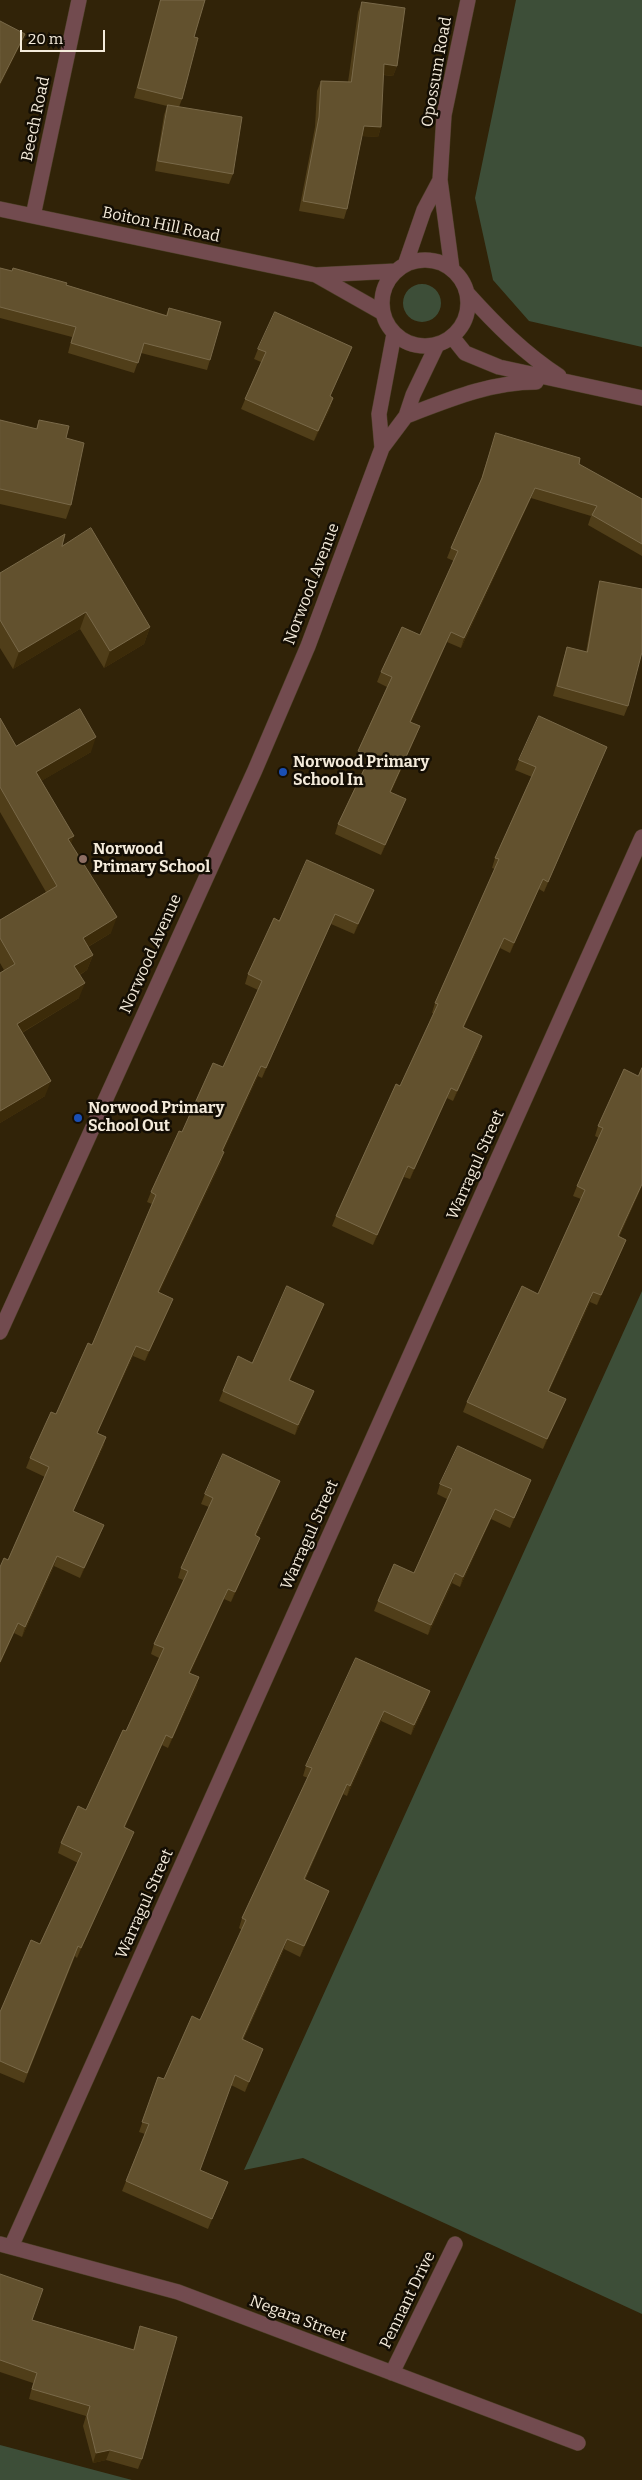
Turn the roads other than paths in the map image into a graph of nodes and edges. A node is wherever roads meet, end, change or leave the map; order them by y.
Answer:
1 (79, 0) edge
2 (468, 0) edge
3 (440, 180) junction
4 (0, 209) edge
5 (33, 216) junction
6 (401, 268) junction
7 (452, 269) junction
8 (316, 275) junction
9 (468, 294) junction
10 (383, 313) junction
11 (394, 334) junction
12 (452, 338) junction
13 (437, 345) junction
14 (568, 382) junction
15 (642, 398) edge
16 (406, 416) junction
17 (382, 448) junction
18 (642, 836) edge
19 (0, 1332) edge
20 (455, 2244) dead end
21 (6, 2246) edge
22 (392, 2373) junction
23 (578, 2443) dead end

1 - 5 street, Beech Road
2 - 3 street, Opossum Road
3 - 6 street, Opossum Road
3 - 7 street, Opossum Road
4 - 5 street, Boiton Hill Road
5 - 8 street, Boiton Hill Road
6 - 7 street
6 - 8 street, Boiton Hill Road
6 - 10 street
7 - 9 street
8 - 10 street, Boiton Hill Road
9 - 12 street
9 - 14 street
10 - 11 street
11 - 13 street
11 - 17 street, Norwood Avenue
12 - 13 street
12 - 14 street
13 - 16 street, Norwood Avenue
14 - 15 street
14 - 16 street
16 - 17 street, Norwood Avenue
17 - 19 street, Norwood Avenue
18 - 21 street, Warragul Street
20 - 22 street, Pennant Drive
21 - 22 street, Negara Street
22 - 23 street, Negara Street

